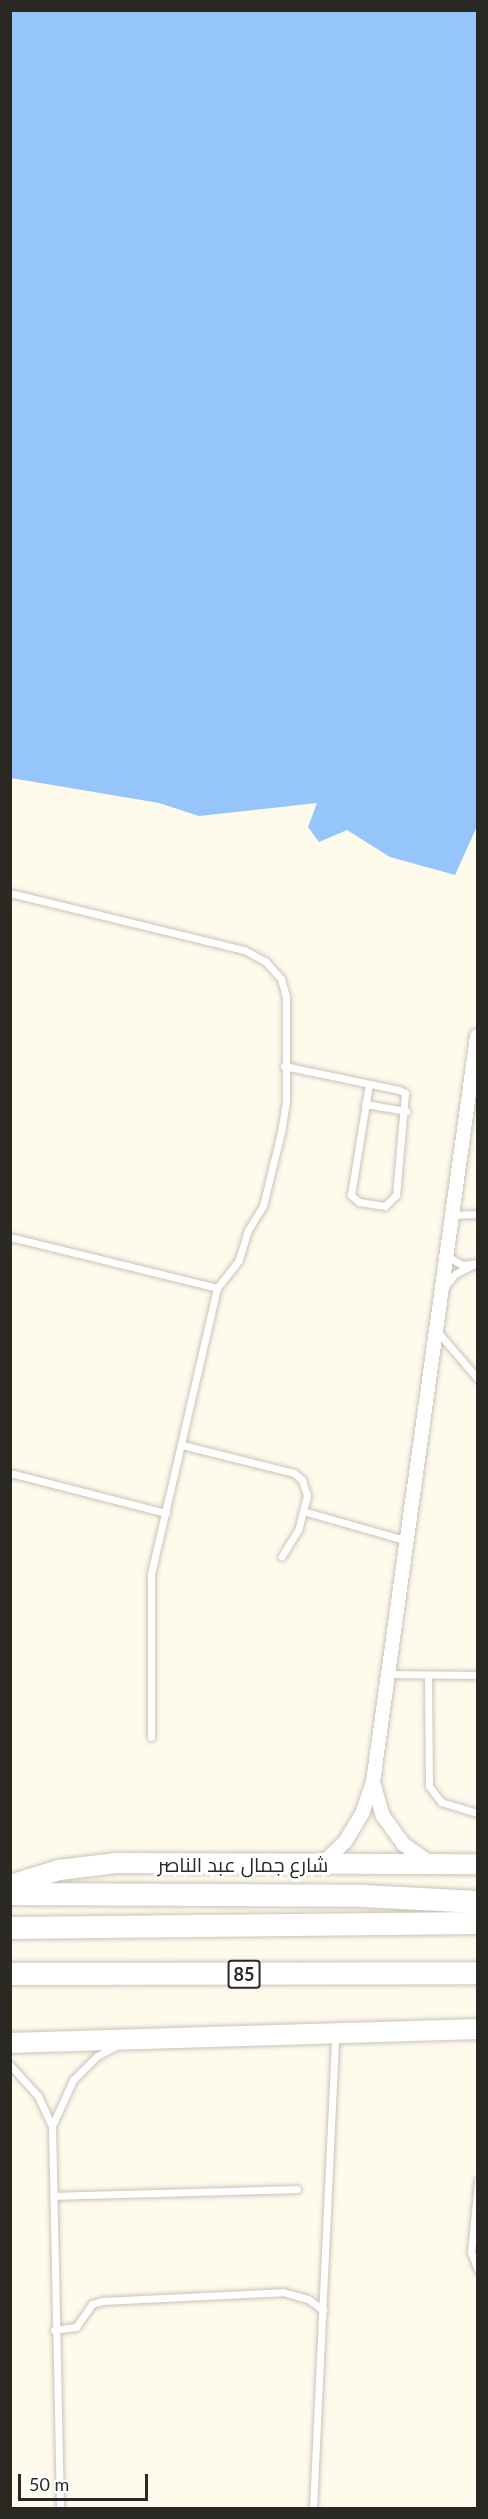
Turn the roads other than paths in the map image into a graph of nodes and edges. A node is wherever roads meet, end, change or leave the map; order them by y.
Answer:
1 (10, 893) edge
2 (477, 1036) edge
3 (284, 1066) junction
4 (369, 1084) junction
5 (365, 1104) junction
6 (406, 1111) junction
7 (477, 1214) edge
8 (452, 1215) junction
9 (10, 1237) edge
10 (447, 1256) junction
11 (475, 1264) edge
12 (218, 1288) junction
13 (442, 1293) junction
14 (436, 1330) junction
15 (477, 1379) edge
16 (182, 1444) junction
17 (10, 1473) edge
18 (303, 1511) junction
19 (166, 1513) junction
20 (404, 1540) junction
21 (282, 1556) dead end
22 (386, 1674) junction
23 (428, 1675) junction
24 (477, 1675) edge
25 (151, 1737) dead end
26 (373, 1782) junction
27 (477, 1813) edge
28 (431, 1864) junction
29 (477, 1864) edge
30 (321, 1865) junction
31 (10, 1885) edge
32 (10, 1894) edge
33 (477, 1902) edge
34 (477, 1923) edge
35 (10, 1928) edge
36 (477, 1973) edge
37 (10, 1974) edge
38 (42, 1974) junction
39 (10, 1979) edge
40 (477, 2029) edge
41 (335, 2034) junction
42 (128, 2042) junction
43 (10, 2043) edge
44 (10, 2065) edge
45 (52, 2126) junction
46 (477, 2181) edge
47 (297, 2189) dead end
48 (52, 2196) junction
49 (477, 2270) edge
50 (323, 2310) junction
51 (54, 2330) junction
52 (60, 2508) edge
53 (313, 2508) edge

1 - 3 lane
2 - 8 street
3 - 4 lane
3 - 12 lane
4 - 5 lane
4 - 6 lane
5 - 6 lane
5 - 6 lane
7 - 8 lane
8 - 10 street
9 - 12 lane
10 - 11 lane
10 - 13 street
11 - 13 lane
12 - 16 lane
13 - 14 street
14 - 15 lane
14 - 20 street
16 - 18 lane
16 - 19 lane
17 - 19 lane
18 - 20 lane
18 - 21 lane
19 - 25 lane
20 - 22 street
22 - 23 lane
22 - 26 street
23 - 24 lane
23 - 27 lane
26 - 28 street
26 - 30 street
28 - 29 main road, شارع جمال عبد الناصر
28 - 30 main road, شارع جمال عبد الناصر
30 - 31 main road, شارع جمال عبد الناصر
32 - 33 highway
34 - 35 highway
36 - 38 highway, 85
37 - 38 highway, 85
38 - 39 highway
40 - 41 main road
41 - 42 main road
41 - 50 lane
42 - 43 main road
42 - 45 lane
44 - 45 lane
45 - 48 lane
46 - 49 lane
47 - 48 lane
48 - 51 lane
50 - 51 lane
50 - 53 lane
51 - 52 lane

